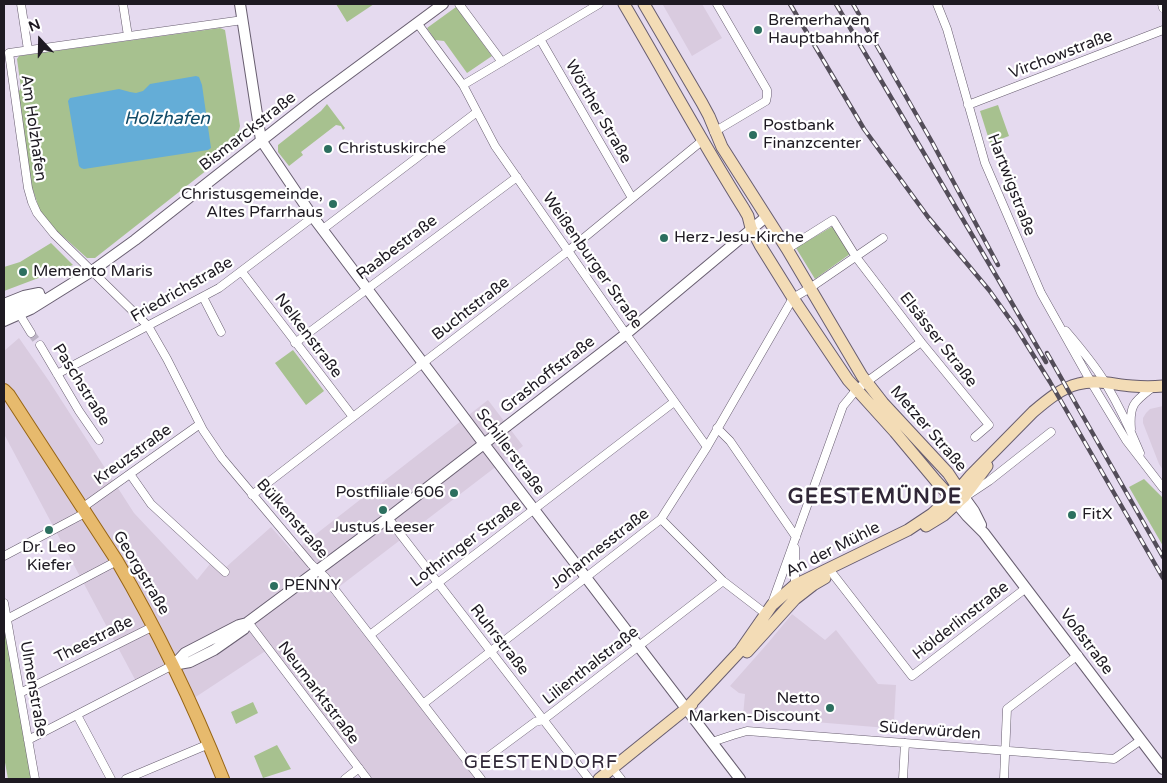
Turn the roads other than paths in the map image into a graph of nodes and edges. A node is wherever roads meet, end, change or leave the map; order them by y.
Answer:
1 (21, 4) edge
2 (123, 4) edge
3 (240, 4) edge
4 (443, 4) edge
5 (459, 4) edge
6 (599, 4) edge
7 (624, 4) edge
8 (644, 4) edge
9 (717, 4) edge
10 (937, 4) edge
11 (1162, 4) edge
12 (1163, 8) edge
13 (243, 20) junction
14 (418, 24) junction
15 (1163, 30) edge
16 (128, 36) junction
17 (540, 39) junction
18 (28, 50) junction
19 (502, 62) junction
20 (463, 85) junction
21 (13, 87) junction
22 (4, 88) edge
23 (968, 105) junction
24 (477, 112) junction
25 (714, 132) junction
26 (260, 140) junction
27 (703, 140) junction
28 (516, 177) junction
29 (632, 198) junction
30 (313, 217) junction
31 (766, 217) junction
32 (751, 228) junction
33 (322, 229) junction
34 (883, 238) dead end
35 (787, 249) junction
36 (568, 251) junction
37 (856, 257) junction
38 (92, 271) junction
39 (242, 272) junction
40 (72, 284) junction
41 (367, 288) junction
42 (810, 288) junction
43 (57, 290) junction
44 (204, 297) junction
45 (793, 298) junction
46 (4, 304) edge
47 (4, 313) edge
48 (20, 315) junction
49 (1053, 315) junction
50 (4, 321) edge
51 (148, 326) junction
52 (221, 332) dead end
53 (31, 333) tunnel mouth
54 (626, 334) junction
55 (921, 342) junction
56 (295, 343) junction
57 (40, 345) tunnel mouth
58 (424, 363) junction
59 (57, 374) junction
60 (1091, 382) junction
61 (4, 383) edge
62 (1105, 383) junction
63 (862, 386) junction
64 (1158, 387) edge
65 (6, 393) edge
66 (674, 402) junction
67 (353, 418) junction
68 (200, 424) junction
69 (718, 428) junction
70 (1051, 432) dead end
71 (1132, 433) junction
72 (975, 437) dead end
73 (99, 440) dead end
74 (484, 444) junction
75 (707, 447) junction
76 (1144, 462) junction
77 (130, 474) junction
78 (1163, 488) edge
79 (252, 495) junction
80 (958, 497) junction
81 (534, 509) junction
82 (83, 511) junction
83 (388, 518) junction
84 (661, 519) junction
85 (796, 539) junction
86 (4, 556) edge
87 (116, 561) junction
88 (317, 570) junction
89 (831, 571) junction
90 (225, 572) dead end
91 (587, 577) junction
92 (723, 581) junction
93 (438, 583) junction
94 (795, 586) junction
95 (1026, 588) junction
96 (795, 599) junction
97 (4, 603) edge
98 (769, 609) junction
99 (7, 619) junction
100 (248, 622) junction
101 (154, 626) junction
102 (370, 635) junction
103 (639, 646) junction
104 (490, 652) junction
105 (1078, 655) junction
106 (173, 665) junction
107 (20, 693) junction
108 (423, 704) junction
109 (687, 708) junction
110 (77, 715) junction
111 (543, 720) junction
112 (28, 740) junction
113 (1141, 740) junction
114 (712, 742) junction
115 (905, 743) junction
116 (209, 744) junction
117 (1005, 751) junction
118 (1162, 765) edge
119 (359, 768) junction
120 (473, 768) junction
121 (613, 769) junction
122 (35, 779) edge
123 (111, 779) edge
124 (126, 779) edge
125 (223, 779) edge
126 (345, 779) edge
127 (367, 779) edge
128 (481, 779) edge
129 (589, 779) edge
130 (599, 779) edge
131 (621, 779) edge
132 (740, 779) edge
133 (903, 779) edge
134 (1004, 779) edge

1 - 18 street
2 - 16 street
3 - 13 street
4 - 14 street, Bismarckstraße
5 - 19 street
6 - 17 street
7 - 27 main road
8 - 25 main road
9 - 25 street
10 - 23 street, Hartwigstraße
11 - 12 street
13 - 16 street, Am Holzhafen
13 - 26 street
14 - 20 street, Weißenburger Straße
14 - 26 street, Bismarckstraße
15 - 23 street, Virchowstraße
16 - 18 street, Am Holzhafen
17 - 19 street
17 - 29 street, Wörther Straße
18 - 21 street, Am Holzhafen
19 - 20 street
20 - 24 street, Weißenburger Straße
21 - 22 street
21 - 38 street, Am Holzhafen
23 - 49 street, Hartwigstraße
24 - 28 street, Weißenburger Straße
24 - 33 street
25 - 27 main road
25 - 31 main road
26 - 30 street, Schillerstraße
26 - 38 street, Bismarckstraße
27 - 29 street, Buchtstraße
27 - 32 main road
28 - 36 street, Weißenburger Straße
28 - 41 street, Raabestraße
29 - 36 street, Buchtstraße
30 - 33 street, Schillerstraße
30 - 39 street, Friedrichstraße
31 - 32 street, Grashoffstraße
31 - 35 main road
32 - 45 main road
32 - 54 street, Grashoffstraße
33 - 41 street, Schillerstraße
34 - 37 street
35 - 37 street, Elsässer Straße
35 - 42 main road
36 - 54 street, Weißenburger Straße
36 - 58 street, Buchtstraße
37 - 42 street
37 - 55 street, Elsässer Straße
38 - 40 street, Bismarckstraße
38 - 51 street, Bülkenstraße
39 - 44 street, Friedrichstraße
39 - 56 street, Nelkenstraße
40 - 43 street, Bismarckstraße
40 - 48 street, Bismarckstraße
41 - 56 street, Raabestraße
41 - 58 street, Schillerstraße
42 - 45 street
42 - 63 main road
43 - 46 street, Bismarckstraße
43 - 47 street, Bismarckstraße
44 - 51 street, Friedrichstraße
44 - 52 street
45 - 63 main road
45 - 69 street, Johannesstraße
48 - 50 street, Bismarckstraße
48 - 53 street
49 - 60 street, Hartwigstraße
49 - 62 street, Hartwigstraße
51 - 59 street, Friedrichstraße
51 - 68 street, Bülkenstraße
54 - 66 street, Weißenburger Straße
54 - 74 street, Grashoffstraße
55 - 63 street
55 - 72 street, Elsässer Straße
56 - 67 street, Nelkenstraße
57 - 59 street, Paschstraße
58 - 67 street, Buchtstraße
58 - 74 street, Schillerstraße
59 - 73 street, Paschstraße
60 - 62 main road, An der Mühle
60 - 76 street, Hartwigstraße
60 - 80 main road, An der Mühle
61 - 65 main road, Georgstraße
62 - 64 main road, An der Mühle
62 - 71 street, Hartwigstraße
63 - 80 main road, Metzer Straße
63 - 85 street
64 - 71 street
65 - 82 main road, Georgstraße
66 - 75 street, Weißenburger Straße
66 - 81 street, Lothringer Straße
67 - 79 street, Buchtstraße
68 - 77 street, Kreuzstraße
68 - 79 street, Bülkenstraße
69 - 75 street, Johannesstraße
69 - 85 street
70 - 80 street, An der Mühle
71 - 76 street, Hartwigstraße
74 - 81 street, Schillerstraße
74 - 83 street, Grashoffstraße
75 - 84 street, Johannesstraße
76 - 78 street
77 - 82 street, Kreuzstraße
77 - 90 street
79 - 88 street, Bülkenstraße
80 - 89 main road, An der Mühle
80 - 95 street, Voßstraße
81 - 91 street, Schillerstraße
81 - 93 street, Lothringer Straße
82 - 86 street, Kreuzstraße
82 - 87 main road, Georgstraße
83 - 88 street, Grashoffstraße
83 - 93 street, Ruhrstraße
84 - 91 street, Johannesstraße
84 - 92 street
85 - 94 street
85 - 98 street
87 - 99 street
87 - 101 main road, Georgstraße
88 - 100 street, Grashoffstraße
88 - 102 street, Bülkenstraße
89 - 94 main road, An der Mühle
89 - 95 street, Hölderlinstraße
89 - 96 main road, An der Mühle
91 - 103 street, Schillerstraße
91 - 104 street, Johannesstraße
92 - 98 street
92 - 103 street, Lilienthalstraße
93 - 102 street, Lothringer Straße
93 - 104 street, Ruhrstraße
94 - 96 street
94 - 98 main road, An der Mühle
95 - 105 street, Voßstraße
96 - 109 main road, An der Mühle
97 - 99 street, Ulmenstraße
98 - 109 main road, An der Mühle
99 - 107 street, Ulmenstraße
100 - 106 street, Grashoffstraße
100 - 119 street, Neumarktstraße
101 - 106 main road, Georgstraße
101 - 107 street, Theestraße
102 - 108 street, Bülkenstraße
103 - 109 street, Schillerstraße
103 - 111 street, Lilienthalstraße
104 - 108 street, Johannesstraße
104 - 111 street, Ruhrstraße
105 - 113 street, Voßstraße
105 - 117 street
106 - 110 street
106 - 116 main road, Georgstraße
107 - 112 street, Ulmenstraße
108 - 120 street, Bülkenstraße
109 - 114 street, Schillerstraße
109 - 121 main road, An der Mühle
110 - 112 street
110 - 123 street
111 - 120 street, Lilienthalstraße
111 - 129 street, Ruhrstraße
112 - 122 street, Ulmenstraße
113 - 117 street, Süderwürden
113 - 118 street, Voßstraße
114 - 115 street, Süderwürden
114 - 132 street, Schillerstraße
115 - 117 street, Süderwürden
115 - 133 street
116 - 124 street
116 - 125 main road, Georgstraße
117 - 134 street
119 - 126 street
119 - 127 street, Neumarktstraße
120 - 128 street, Bülkenstraße
121 - 130 main road, An der Mühle
121 - 131 street

